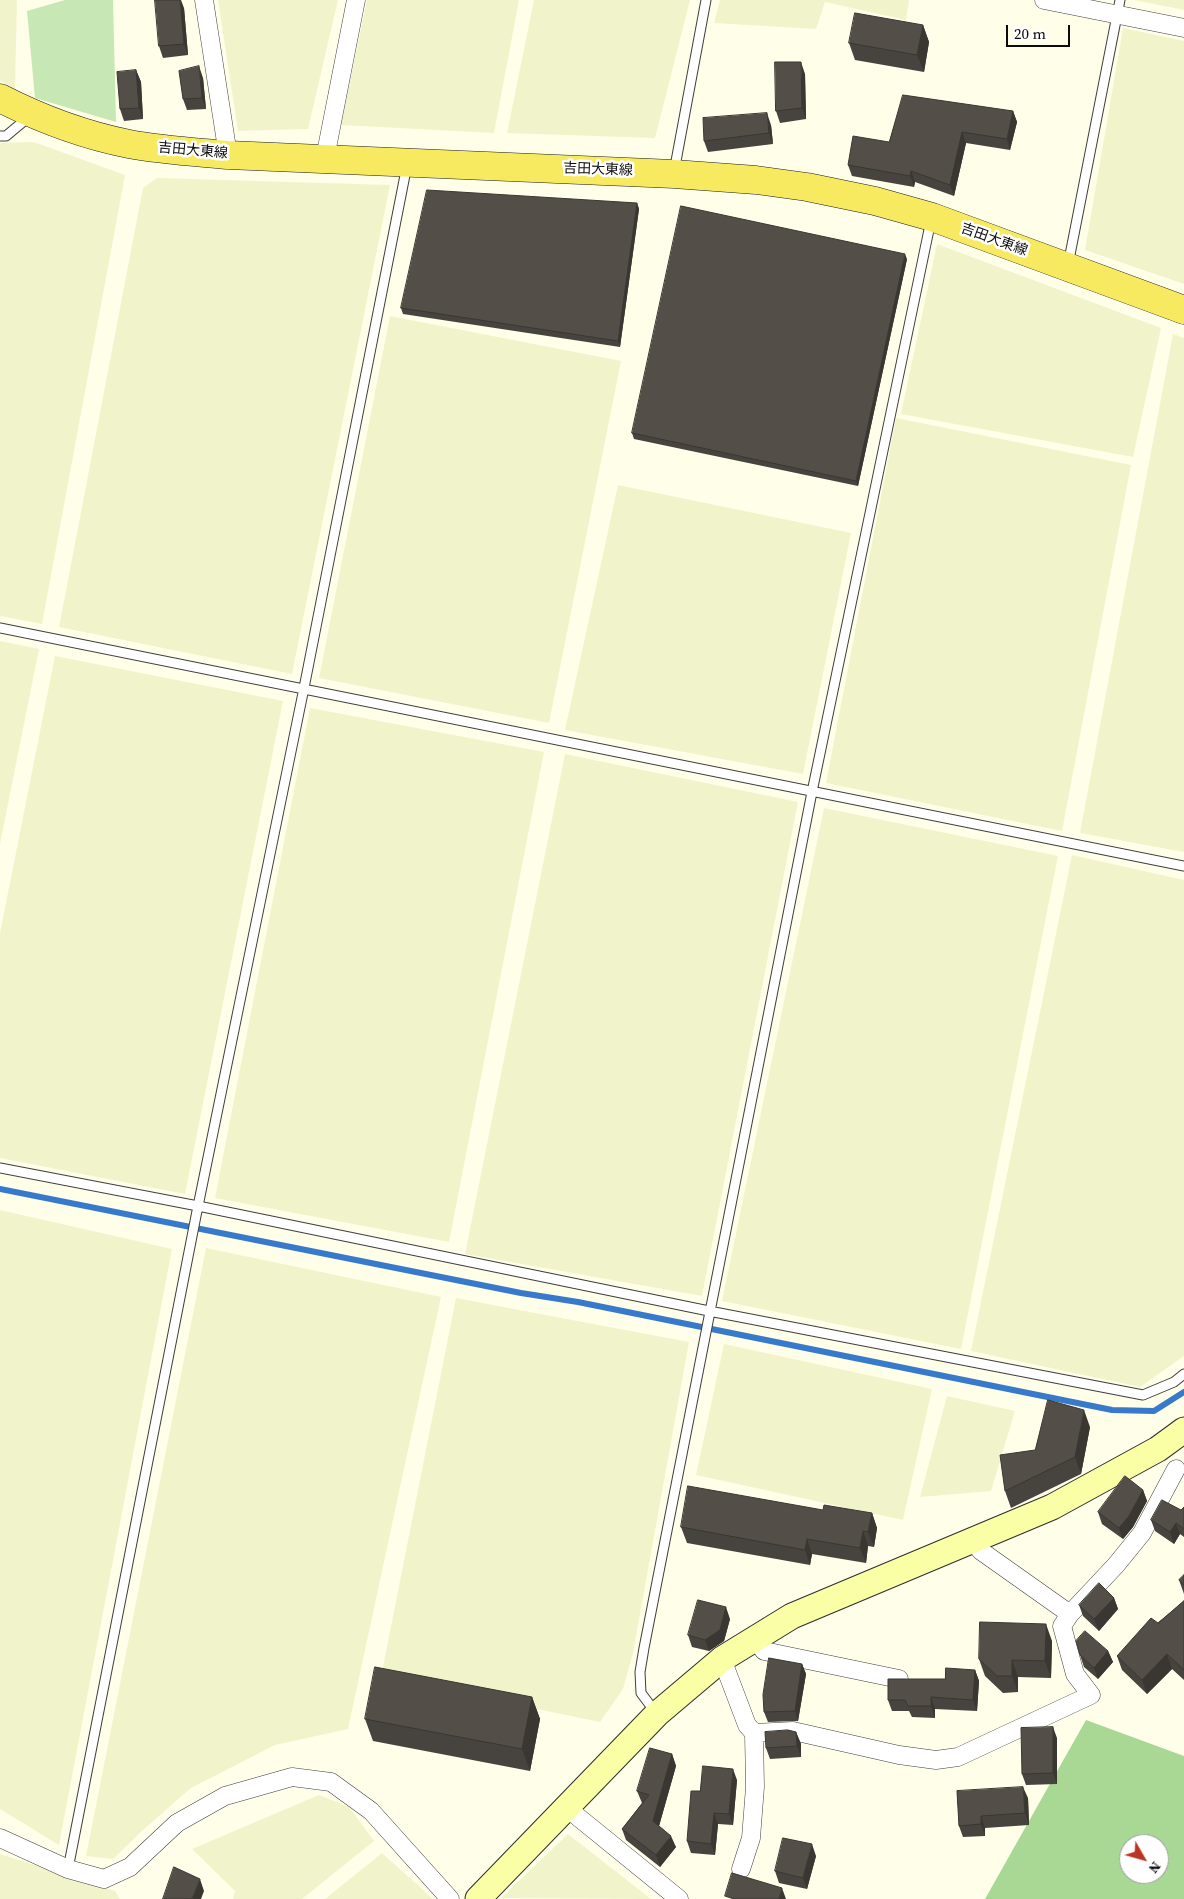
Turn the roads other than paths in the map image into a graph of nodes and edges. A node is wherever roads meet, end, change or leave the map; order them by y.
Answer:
1 (204, 0) edge
2 (356, 0) edge
3 (706, 0) edge
4 (1044, 0) edge
5 (1118, 7) edge
6 (1184, 28) edge
7 (0, 98) edge
8 (32, 115) junction
9 (0, 136) edge
10 (228, 155) junction
11 (325, 158) junction
12 (407, 163) junction
13 (674, 174) junction
14 (932, 217) junction
15 (1068, 266) junction
16 (1184, 310) edge
17 (0, 628) edge
18 (304, 688) junction
19 (812, 792) junction
20 (1184, 866) edge
21 (0, 1168) edge
22 (197, 1211) junction
23 (709, 1315) junction
24 (1184, 1374) edge
25 (1184, 1430) edge
26 (1158, 1449) junction
27 (1180, 1471) edge
28 (974, 1541) junction
29 (1070, 1614) junction
30 (755, 1638) junction
31 (722, 1659) junction
32 (899, 1678) edge
33 (657, 1714) junction
34 (754, 1733) junction
35 (567, 1808) junction
36 (0, 1838) edge
37 (68, 1869) junction
38 (741, 1869) dead end
39 (450, 1899) edge
40 (478, 1899) edge
41 (679, 1899) edge

1 - 10 street
2 - 11 street
3 - 13 lane
4 - 5 street
5 - 6 street
5 - 15 lane
7 - 8 main road, 吉田大東線
8 - 9 lane
8 - 10 main road, 吉田大東線
10 - 11 main road, 吉田大東線
11 - 12 main road, 吉田大東線
12 - 13 main road, 吉田大東線
12 - 18 lane
13 - 14 main road, 吉田大東線
14 - 15 main road, 吉田大東線
14 - 19 lane
15 - 16 main road, 吉田大東線
17 - 18 lane
18 - 19 lane
18 - 22 lane
19 - 20 lane
19 - 23 lane
21 - 22 lane
22 - 23 lane
22 - 37 lane
23 - 24 lane
23 - 33 lane
25 - 26 street
26 - 27 street
26 - 28 street
27 - 29 street
28 - 29 street
28 - 30 street
29 - 34 street
30 - 31 street
30 - 32 street
31 - 33 street
31 - 34 street
33 - 35 street
34 - 38 street
35 - 40 street
35 - 41 street
36 - 37 street
37 - 39 street

